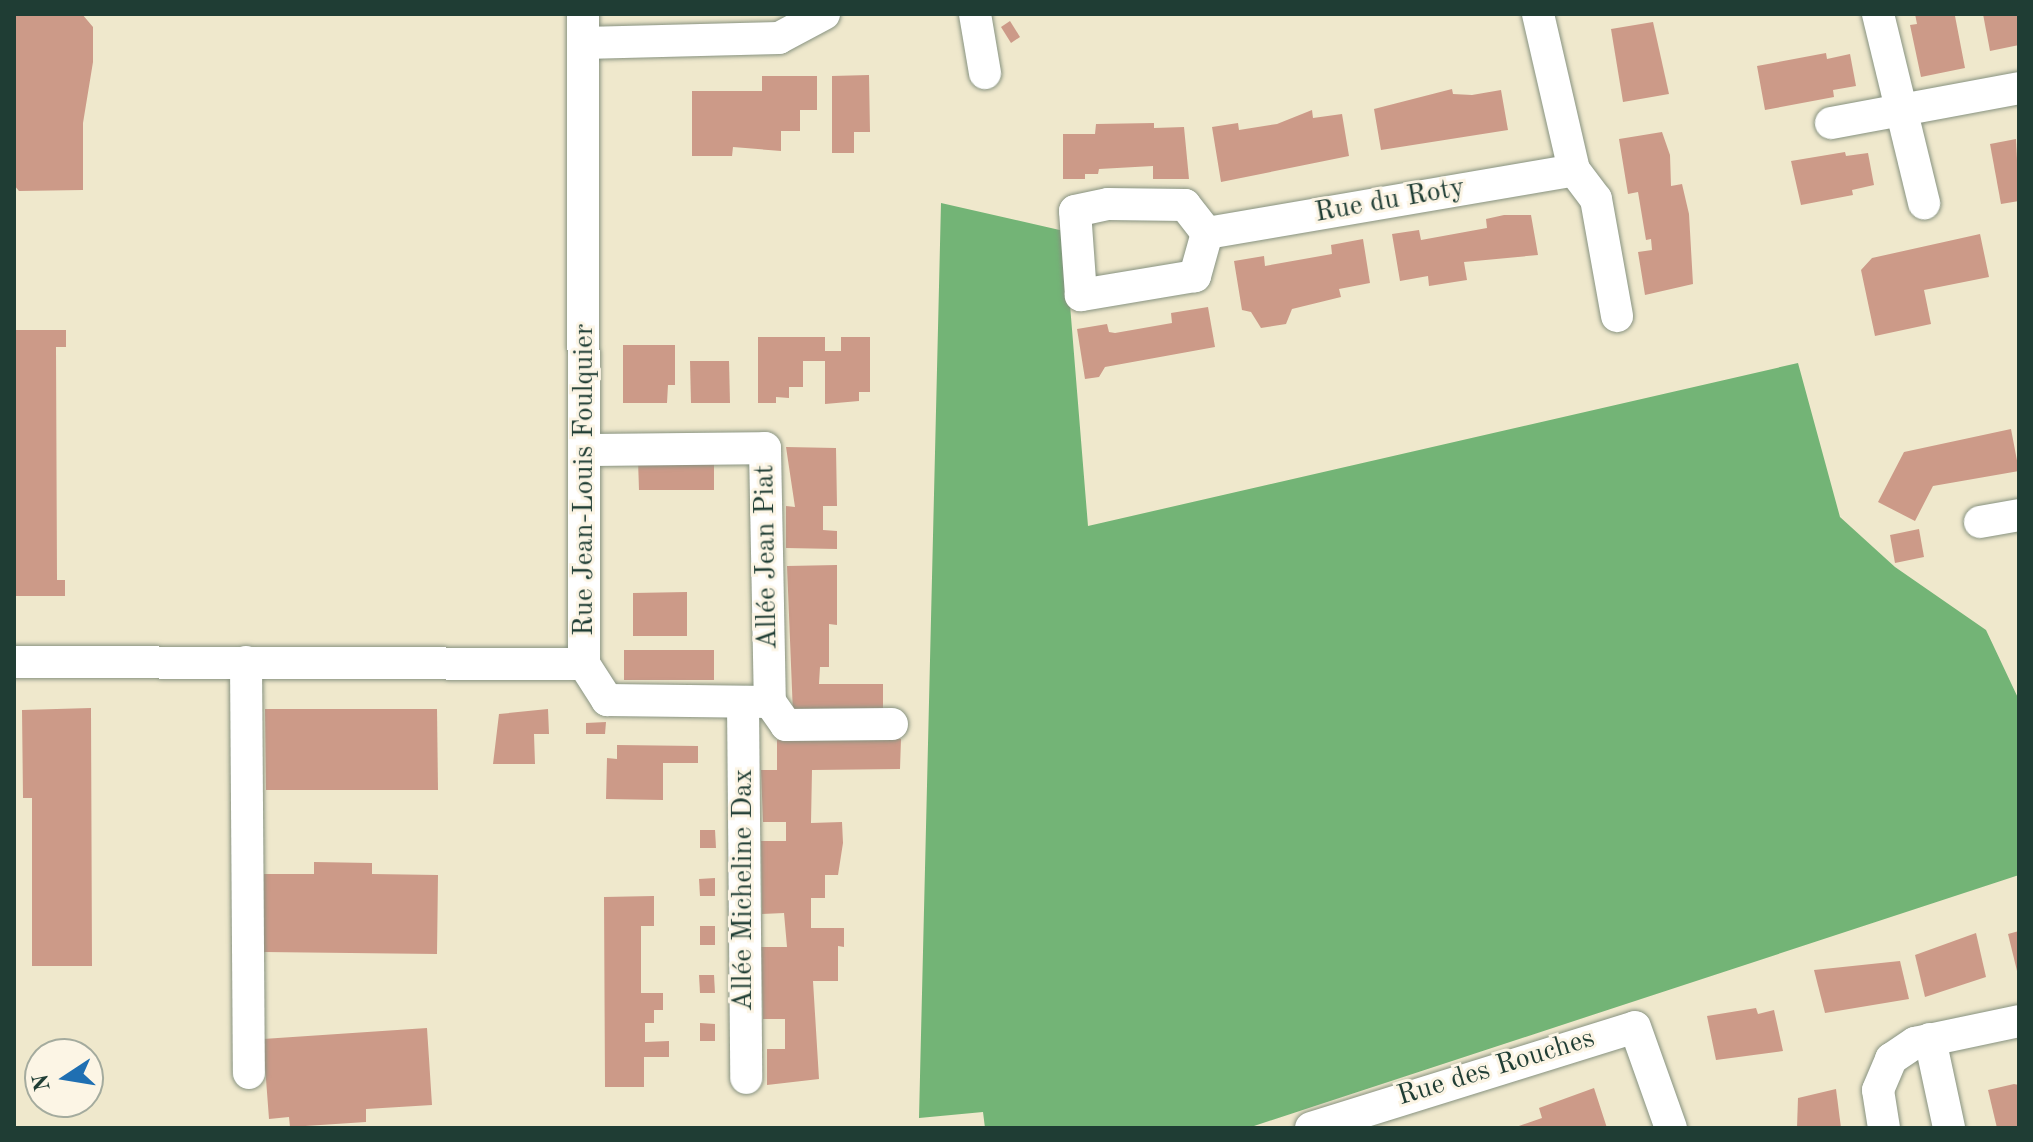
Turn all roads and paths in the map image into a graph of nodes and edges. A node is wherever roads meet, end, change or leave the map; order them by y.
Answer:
1 (824, 14) edge
2 (975, 14) edge
3 (1538, 14) edge
4 (1878, 14) edge
5 (583, 29) edge
6 (985, 73) dead end
7 (2019, 88) edge
8 (1898, 108) junction
9 (1831, 123) dead end
10 (1574, 170) junction
11 (1924, 203) dead end
12 (1207, 233) dead end
13 (1617, 316) dead end
14 (585, 450) junction
15 (2019, 515) edge
16 (1980, 522) dead end
17 (14, 662) edge
18 (246, 662) junction
19 (584, 664) junction
20 (756, 702) junction
21 (892, 724) dead end
22 (2019, 1021) edge
23 (1930, 1039) junction
24 (249, 1073) dead end
25 (746, 1078) dead end
26 (1311, 1128) edge
27 (1671, 1128) edge
28 (1884, 1128) edge
29 (1949, 1128) edge

1 - 5 street
2 - 6 street
3 - 10 street
4 - 8 street
5 - 14 street, Rue Jean-Louis Foulquier
7 - 8 street
8 - 9 street
8 - 11 street
10 - 12 street, Rue du Roty
10 - 13 street
14 - 19 street, Rue Jean-Louis Foulquier
14 - 20 street, Allée Jean Piat
15 - 16 street
17 - 18 street, Rue Jean-Louis Foulquier
18 - 19 street, Rue Jean-Louis Foulquier
18 - 24 street
19 - 20 street
20 - 21 street
20 - 25 street, Allée Micheline Dax
22 - 23 street
23 - 28 street
23 - 29 street
26 - 27 street, Rue des Rouches

